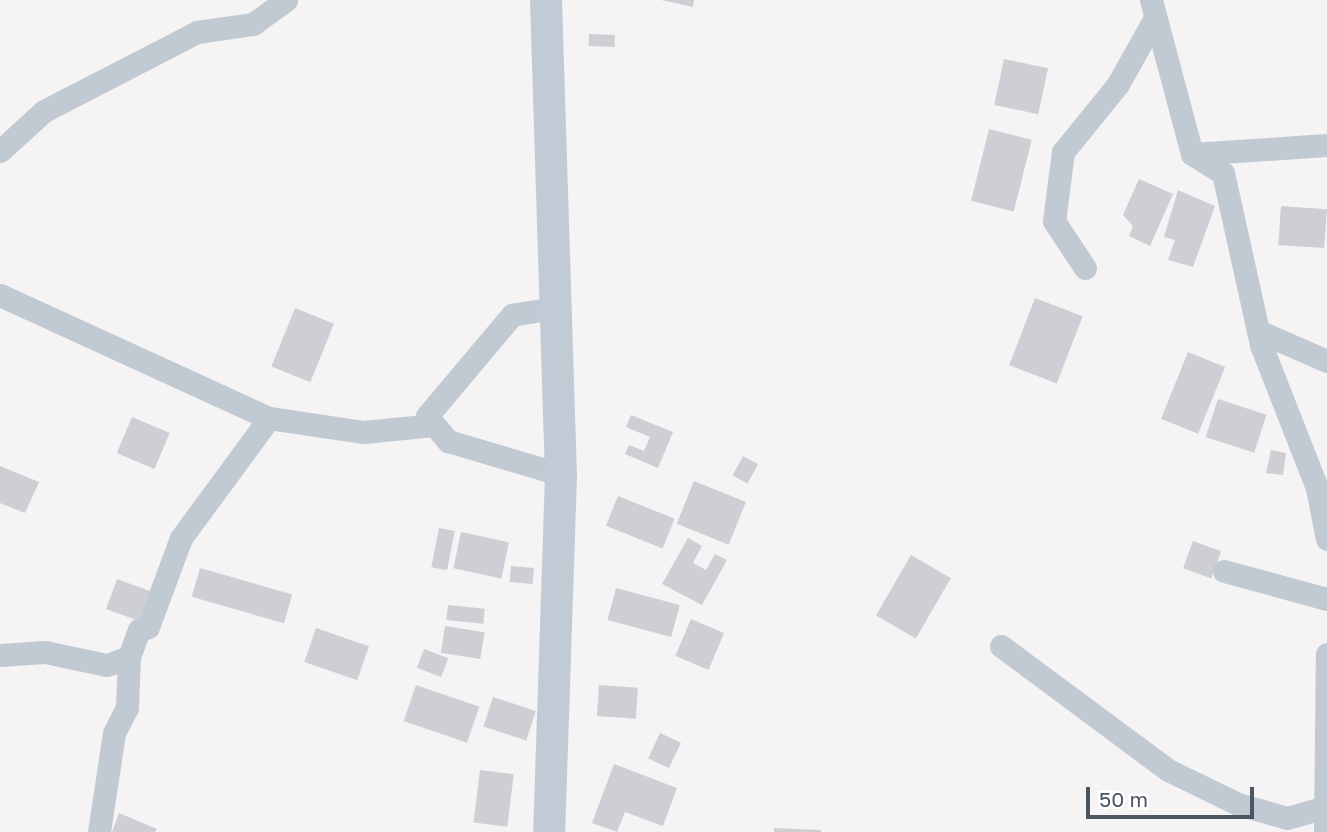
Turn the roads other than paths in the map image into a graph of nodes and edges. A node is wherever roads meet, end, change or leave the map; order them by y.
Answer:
1 (286, 0) edge
2 (546, 0) edge
3 (1153, 9) edge
4 (1327, 145) edge
5 (0, 151) edge
6 (1192, 154) junction
7 (1085, 268) dead end
8 (0, 295) edge
9 (542, 310) dead end
10 (1258, 331) junction
11 (1327, 361) edge
12 (270, 418) junction
13 (434, 425) junction
14 (546, 470) dead end
15 (1324, 508) edge
16 (1327, 539) edge
17 (1224, 570) dead end
18 (1327, 599) edge
19 (1001, 646) dead end
20 (1327, 654) edge
21 (0, 655) edge
22 (129, 657) junction
23 (1322, 808) junction
24 (99, 832) edge
25 (549, 832) edge
26 (1325, 832) edge

1 - 5 street
2 - 25 street
3 - 6 street
3 - 7 street
4 - 6 street
6 - 10 street
8 - 12 street
9 - 13 street
10 - 11 street
10 - 15 street
12 - 13 street
12 - 22 street
13 - 14 street
15 - 16 street
17 - 18 street
19 - 23 street
20 - 23 street
21 - 22 street
22 - 24 street
23 - 26 street

